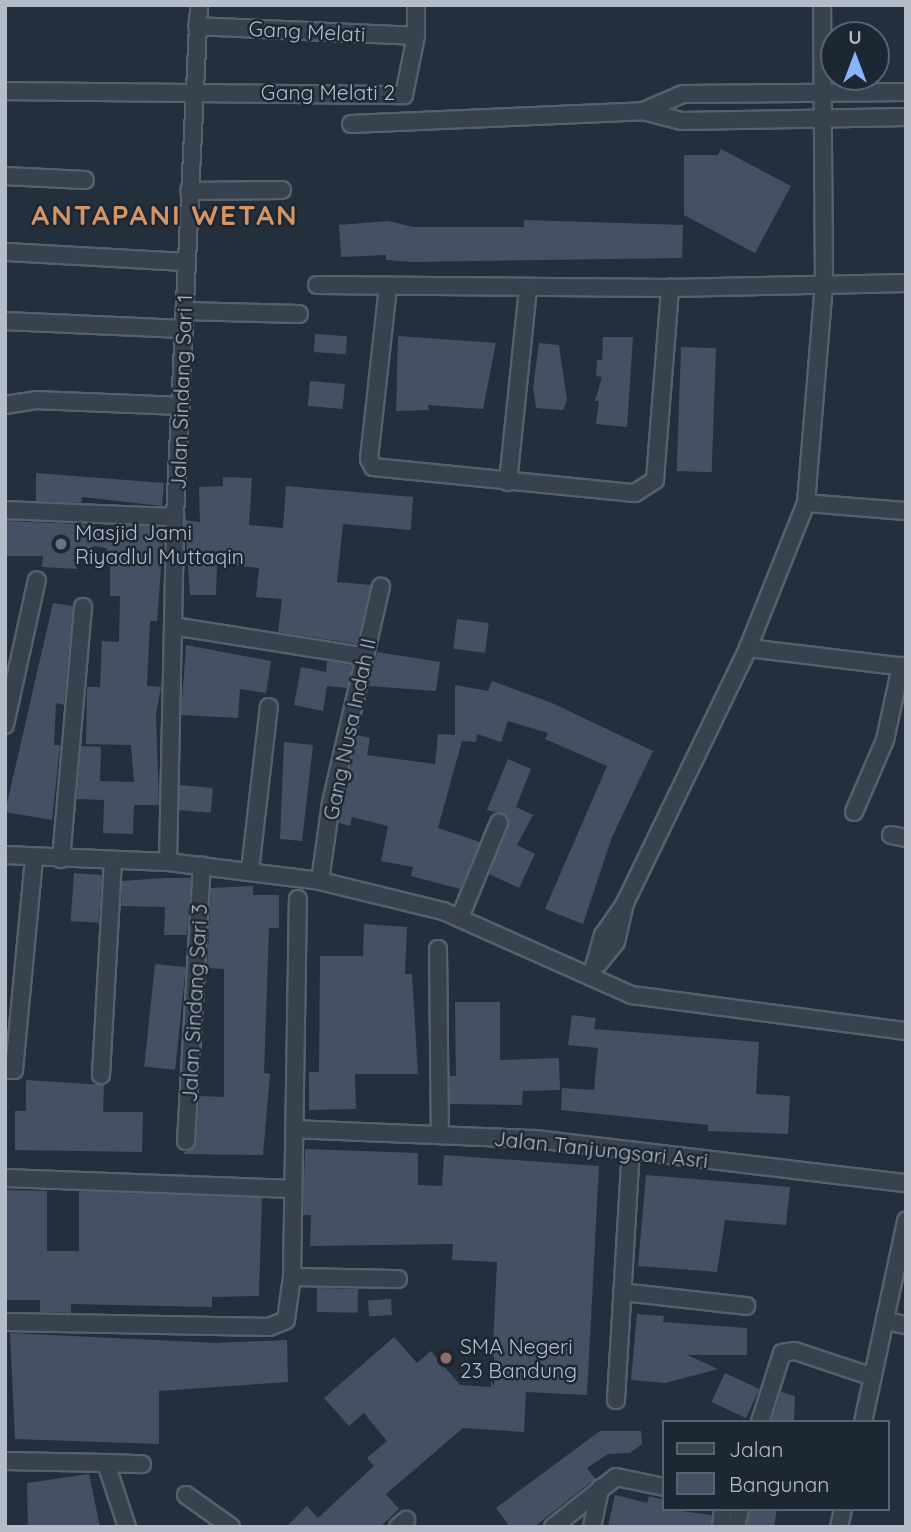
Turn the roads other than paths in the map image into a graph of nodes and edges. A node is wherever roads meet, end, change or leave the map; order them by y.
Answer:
1 (199, 5) edge
2 (415, 5) edge
3 (822, 5) edge
4 (197, 26) junction
5 (416, 36) junction
6 (5, 91) edge
7 (822, 92) junction
8 (906, 92) edge
9 (194, 93) junction
10 (643, 111) junction
11 (906, 117) edge
12 (822, 118) junction
13 (351, 124) dead end
14 (5, 176) edge
15 (85, 180) dead end
16 (282, 190) dead end
17 (189, 191) junction
18 (5, 252) edge
19 (186, 262) junction
20 (906, 283) edge
21 (317, 285) dead end
22 (824, 285) junction
23 (387, 287) junction
24 (528, 287) junction
25 (670, 288) junction
26 (184, 311) junction
27 (299, 314) dead end
28 (5, 321) edge
29 (183, 329) junction
30 (5, 405) edge
31 (181, 406) junction
32 (508, 482) junction
33 (807, 503) junction
34 (5, 510) edge
35 (906, 511) edge
36 (175, 517) junction
37 (37, 580) dead end
38 (381, 587) dead end
39 (83, 607) dead end
40 (173, 626) junction
41 (748, 648) junction
42 (363, 656) junction
43 (903, 666) edge
44 (269, 707) dead end
45 (5, 725) edge
46 (854, 812) dead end
47 (499, 823) dead end
48 (5, 855) edge
49 (34, 858) junction
50 (61, 859) junction
51 (113, 861) junction
52 (167, 862) junction
53 (202, 865) junction
54 (250, 870) junction
55 (321, 877) junction
56 (298, 900) dead end
57 (460, 918) junction
58 (438, 949) dead end
59 (593, 972) junction
60 (906, 1031) edge
61 (5, 1070) edge
62 (101, 1075) dead end
63 (294, 1129) junction
64 (440, 1134) junction
65 (186, 1141) dead end
66 (631, 1150) junction
67 (5, 1178) edge
68 (906, 1183) edge
69 (292, 1189) junction
70 (906, 1221) edge
71 (292, 1277) junction
72 (398, 1279) dead end
73 (622, 1292) junction
74 (746, 1306) dead end
75 (885, 1321) junction
76 (5, 1322) edge
77 (906, 1325) edge
78 (873, 1377) junction
79 (616, 1400) dead end
80 (761, 1420) edge
81 (863, 1420) edge
82 (5, 1461) edge
83 (106, 1464) junction
84 (142, 1464) dead end
85 (662, 1487) edge
86 (600, 1488) junction
87 (186, 1495) dead end
88 (127, 1527) edge
89 (231, 1527) edge
90 (553, 1527) edge
91 (592, 1527) edge

1 - 4 street, Jalan Sindang Sari 1
2 - 5 street
3 - 7 street
4 - 5 street, Gang Melati
4 - 9 street, Jalan Sindang Sari 1
5 - 9 street, Gang Melati 2
6 - 9 street
7 - 8 street
7 - 10 street
7 - 12 street
9 - 17 street, Jalan Sindang Sari 1
10 - 12 street
10 - 13 street
11 - 12 street
12 - 22 street
14 - 15 street
16 - 17 street
17 - 19 street, Jalan Sindang Sari 1
18 - 19 street
19 - 26 street, Jalan Sindang Sari 1
20 - 22 street
21 - 23 street
22 - 25 street
22 - 33 street
23 - 24 street
23 - 32 street
24 - 25 street
24 - 32 street
25 - 32 street
26 - 27 street
26 - 29 street, Jalan Sindang Sari 1
28 - 29 street
29 - 31 street, Jalan Sindang Sari 1
30 - 31 street
31 - 36 street, Jalan Sindang Sari 1
33 - 35 street
33 - 41 street
34 - 36 street
36 - 40 street, Jalan Sindang Sari 1
37 - 45 street
38 - 42 street, Gang Nusa Indah II
39 - 50 street
40 - 42 street
40 - 52 street, Jalan Sindang Sari 1
41 - 43 street
41 - 59 street
42 - 55 street, Gang Nusa Indah II
43 - 46 street
44 - 54 street
47 - 57 street
48 - 49 street
49 - 50 street
49 - 61 street
50 - 51 street
51 - 52 street
51 - 62 street
52 - 53 street
53 - 54 street
53 - 65 street, Jalan Sindang Sari 3
54 - 55 street
55 - 57 street
56 - 63 street
57 - 59 street
58 - 64 street
59 - 60 street
63 - 64 street, Jalan Tanjungsari Asri
63 - 69 street
64 - 66 street, Jalan Tanjungsari Asri
66 - 68 street, Jalan Tanjungsari Asri
66 - 73 street
67 - 69 street
69 - 71 street
70 - 75 street
71 - 72 street
71 - 76 street
73 - 74 street
73 - 79 street
75 - 77 street
75 - 78 street
78 - 80 street
78 - 81 street
82 - 83 street
83 - 84 street
83 - 88 street
85 - 86 street
86 - 90 street
86 - 91 street
87 - 89 street

